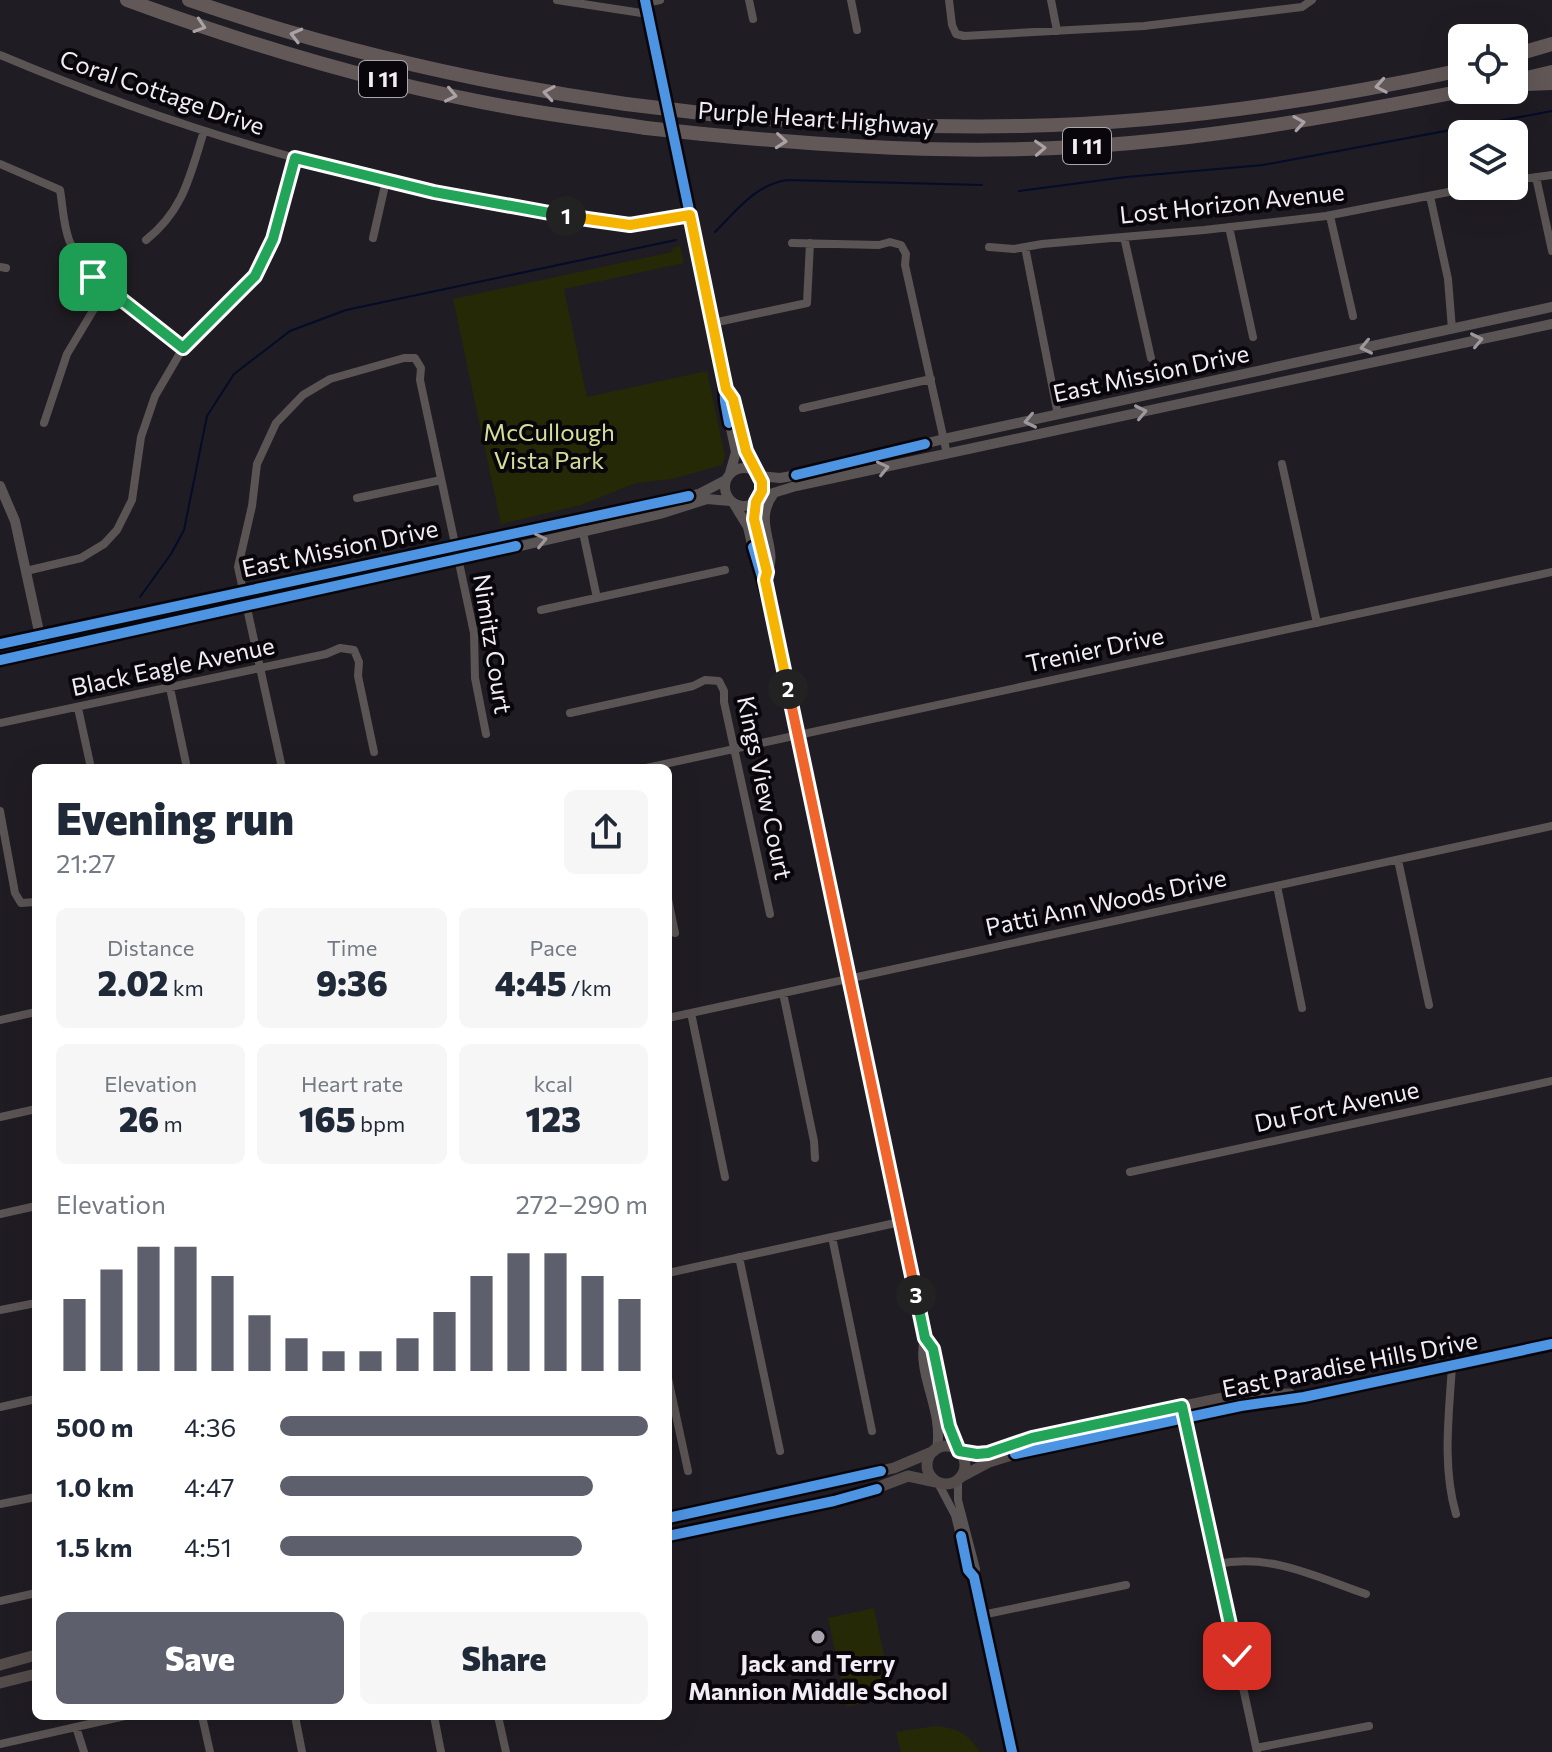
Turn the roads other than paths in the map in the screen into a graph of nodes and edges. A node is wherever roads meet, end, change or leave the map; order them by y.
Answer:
1 (127, 0) edge
2 (189, 0) edge
3 (557, 0) edge
4 (660, 0) edge
5 (749, 0) edge
6 (851, 0) edge
7 (949, 0) edge
8 (1051, 0) edge
9 (1312, 1) edge
10 (646, 6) edge
11 (753, 19) dead end
12 (857, 30) dead end
13 (1057, 31) junction
14 (1552, 47) edge
15 (1528, 53) edge
16 (0, 55) edge
17 (1552, 72) edge
18 (1448, 73) edge
19 (1528, 78) edge
20 (1528, 82) edge
21 (1552, 83) edge
22 (1448, 94) edge
23 (204, 131) junction
24 (295, 158) junction
25 (0, 164) edge
26 (1552, 175) edge
27 (1536, 177) junction
28 (1528, 178) edge
29 (386, 181) junction
30 (1448, 192) edge
31 (1430, 196) junction
32 (690, 215) junction
33 (1330, 216) junction
34 (1229, 227) junction
35 (1124, 237) junction
36 (373, 238) dead end
37 (146, 240) dead end
38 (792, 243) dead end
39 (810, 243) junction
40 (989, 247) dead end
41 (1025, 247) junction
42 (1552, 251) edge
43 (106, 289) junction
44 (1552, 307) edge
45 (1353, 316) dead end
46 (713, 323) junction
47 (1552, 324) edge
48 (1452, 329) junction
49 (1253, 337) dead end
50 (183, 348) junction
51 (1151, 358) dead end
52 (1351, 367) junction
53 (931, 379) junction
54 (726, 389) junction
55 (803, 408) dead end
56 (1058, 415) junction
57 (44, 423) dead end
58 (944, 439) junction
59 (947, 454) junction
60 (1282, 464) dead end
61 (757, 474) junction
62 (728, 476) junction
63 (441, 480) junction
64 (0, 486) edge
65 (774, 493) junction
66 (357, 498) dead end
67 (758, 500) junction
68 (732, 502) junction
69 (581, 525) junction
70 (455, 545) junction
71 (459, 560) junction
72 (725, 570) dead end
73 (26, 571) junction
74 (1552, 572) edge
75 (766, 576) junction
76 (242, 591) junction
77 (597, 598) junction
78 (248, 607) junction
79 (541, 610) dead end
80 (1317, 623) junction
81 (40, 635) junction
82 (0, 644) edge
83 (43, 650) junction
84 (0, 660) edge
85 (261, 668) junction
86 (170, 688) junction
87 (78, 708) junction
88 (570, 713) dead end
89 (0, 723) edge
90 (486, 734) dead end
91 (797, 735) junction
92 (735, 749) junction
93 (374, 752) dead end
94 (90, 764) edge
95 (186, 764) edge
96 (281, 764) edge
97 (665, 764) edge
98 (0, 811) edge
99 (1552, 826) edge
100 (2, 835) edge
101 (1398, 860) junction
102 (1277, 886) junction
103 (32, 902) edge
104 (770, 914) dead end
105 (672, 918) edge
106 (675, 933) dead end
107 (849, 979) junction
108 (783, 993) junction
109 (1429, 1005) dead end
110 (1302, 1008) dead end
111 (32, 1013) edge
112 (691, 1013) junction
113 (672, 1017) edge
114 (0, 1020) edge
115 (1552, 1081) edge
116 (32, 1110) edge
117 (0, 1117) edge
118 (815, 1158) dead end
119 (1130, 1172) dead end
120 (725, 1177) dead end
121 (32, 1207) edge
122 (0, 1214) edge
123 (900, 1222) junction
124 (832, 1237) junction
125 (739, 1257) junction
126 (672, 1272) edge
127 (32, 1304) edge
128 (0, 1310) edge
129 (925, 1338) junction
130 (1552, 1344) edge
131 (1452, 1366) junction
132 (672, 1397) edge
133 (32, 1400) edge
134 (0, 1407) edge
135 (1183, 1412) junction
136 (872, 1431) dead end
137 (935, 1450) junction
138 (958, 1450) junction
139 (780, 1451) dead end
140 (688, 1471) dead end
141 (960, 1479) junction
142 (937, 1483) junction
143 (32, 1498) edge
144 (0, 1504) edge
145 (1456, 1514) dead end
146 (672, 1517) edge
147 (672, 1535) edge
148 (1217, 1564) junction
149 (974, 1577) junction
150 (1126, 1585) dead end
151 (32, 1594) edge
152 (1366, 1594) dead end
153 (0, 1601) edge
154 (982, 1615) junction
155 (32, 1656) edge
156 (0, 1665) edge
157 (32, 1675) edge
158 (0, 1683) edge
159 (107, 1720) edge
160 (203, 1720) edge
161 (296, 1720) edge
162 (435, 1720) edge
163 (499, 1720) edge
164 (1369, 1726) dead end
165 (76, 1727) junction
166 (4, 1747) edge
167 (1256, 1750) edge
168 (84, 1752) edge
169 (210, 1752) edge
170 (302, 1752) edge
171 (441, 1752) edge
172 (506, 1752) edge
173 (1012, 1752) edge

1 -> 22 highway, Purple Heart Highway / I 11, bridge
18 -> 2 highway, Purple Heart Highway / I 11, bridge
3 - 10 street
4 - 10 street
5 - 11 street
6 - 12 street
7 - 13 street
8 - 13 street
9 - 13 street
10 - 32 street
14 - 15 highway
16 - 23 street, Coral Cottage Drive
17 - 19 highway
20 - 21 highway
23 - 24 street, Coral Cottage Drive
23 - 37 street
24 - 29 street, Coral Cottage Drive
24 - 50 street
25 - 43 street
26 - 27 street
27 - 28 street
27 - 42 street
29 - 32 street, Coral Cottage Drive
29 - 36 street
30 - 31 street, Lost Horizon Avenue
31 - 33 street, Lost Horizon Avenue
31 - 48 street
32 - 46 street
33 - 34 street, Lost Horizon Avenue
33 - 45 street
34 - 35 street, Lost Horizon Avenue
34 - 49 street
35 - 41 street, Lost Horizon Avenue
35 - 51 street
38 - 39 street
39 - 46 street
39 - 53 street
40 - 41 street, Lost Horizon Avenue
41 - 56 street
43 - 50 street
43 - 57 street
44 - 48 street, East Mission Drive
46 - 54 street
52 -> 47 street, East Mission Drive
48 - 52 street
48 -> 56 street, East Mission Drive
50 - 73 street
59 -> 52 street, East Mission Drive
53 - 55 street
53 - 58 street
54 - 61 street
54 - 62 street
56 -> 58 street, East Mission Drive
58 - 59 street
58 - 61 street, East Mission Drive
65 -> 59 street, East Mission Drive
60 - 80 street
61 - 62 street
61 - 67 street
62 - 68 street
62 - 69 street, East Mission Drive
63 - 66 street
63 - 70 street, Nimitz Court
63 - 76 street, Nimitz Court
64 - 73 street
65 - 67 street, East Mission Drive
65 - 75 street
67 - 68 street
67 - 75 street
68 - 69 street, East Mission Drive
68 - 75 street
69 - 70 street, East Mission Drive
71 -> 69 street, East Mission Drive
69 - 77 street
70 - 71 street, Nimitz Court
70 - 76 street, East Mission Drive
71 - 78 street, East Mission Drive
71 - 90 street, Nimitz Court
72 - 77 street
73 - 81 street
74 - 80 street, Trenier Drive
75 - 91 street
76 - 78 street
76 - 81 street, East Mission Drive
77 - 79 street
78 - 83 street, East Mission Drive
78 - 85 street
80 - 91 street, Trenier Drive
81 - 82 street, East Mission Drive
81 - 83 street
83 - 84 street, East Mission Drive
85 - 86 street, Black Eagle Avenue
85 - 93 street, Black Eagle Avenue
85 - 96 street
86 - 87 street, Black Eagle Avenue
86 - 95 street
87 - 89 street, Black Eagle Avenue
87 - 94 street
88 - 92 street, Kings View Court
91 - 92 street, Trenier Drive
91 - 107 street
92 - 97 street, Trenier Drive
92 - 104 street, Kings View Court
98 - 100 street
99 - 101 street, Patti Ann Woods Drive
100 - 103 street
101 - 102 street, Patti Ann Woods Drive
101 - 109 street
102 - 107 street, Patti Ann Woods Drive
102 - 110 street
105 - 106 street
107 - 108 street, Patti Ann Woods Drive
107 - 123 street
108 - 112 street, Patti Ann Woods Drive
108 - 118 street
111 - 114 street
112 - 113 street, Patti Ann Woods Drive
112 - 120 street
115 - 119 street, Du Fort Avenue
116 - 117 street
121 - 122 street
123 - 124 street
123 - 129 street
124 - 125 street
124 - 136 street
125 - 126 street
125 - 139 street
127 - 128 street
129 - 137 street
129 - 138 street
130 - 131 main road, East Paradise Hills Drive
131 - 135 main road, East Paradise Hills Drive
131 - 145 street
132 - 140 street
133 - 134 street
135 - 138 main road, East Paradise Hills Drive
135 - 141 main road, East Paradise Hills Drive
135 - 148 street
137 - 138 main road
137 - 142 main road
137 - 146 main road
138 - 141 main road
141 - 142 main road
141 - 149 street
142 - 147 main road
142 - 149 street
143 - 144 street
148 - 152 street
148 - 167 street
149 - 154 street
150 - 154 street
151 - 153 street
154 - 173 street
155 - 156 main road
157 - 158 main road
159 - 165 street
160 - 169 street
161 - 170 street
162 - 171 street
163 - 172 street
164 - 167 street
165 - 166 street
165 - 168 street

